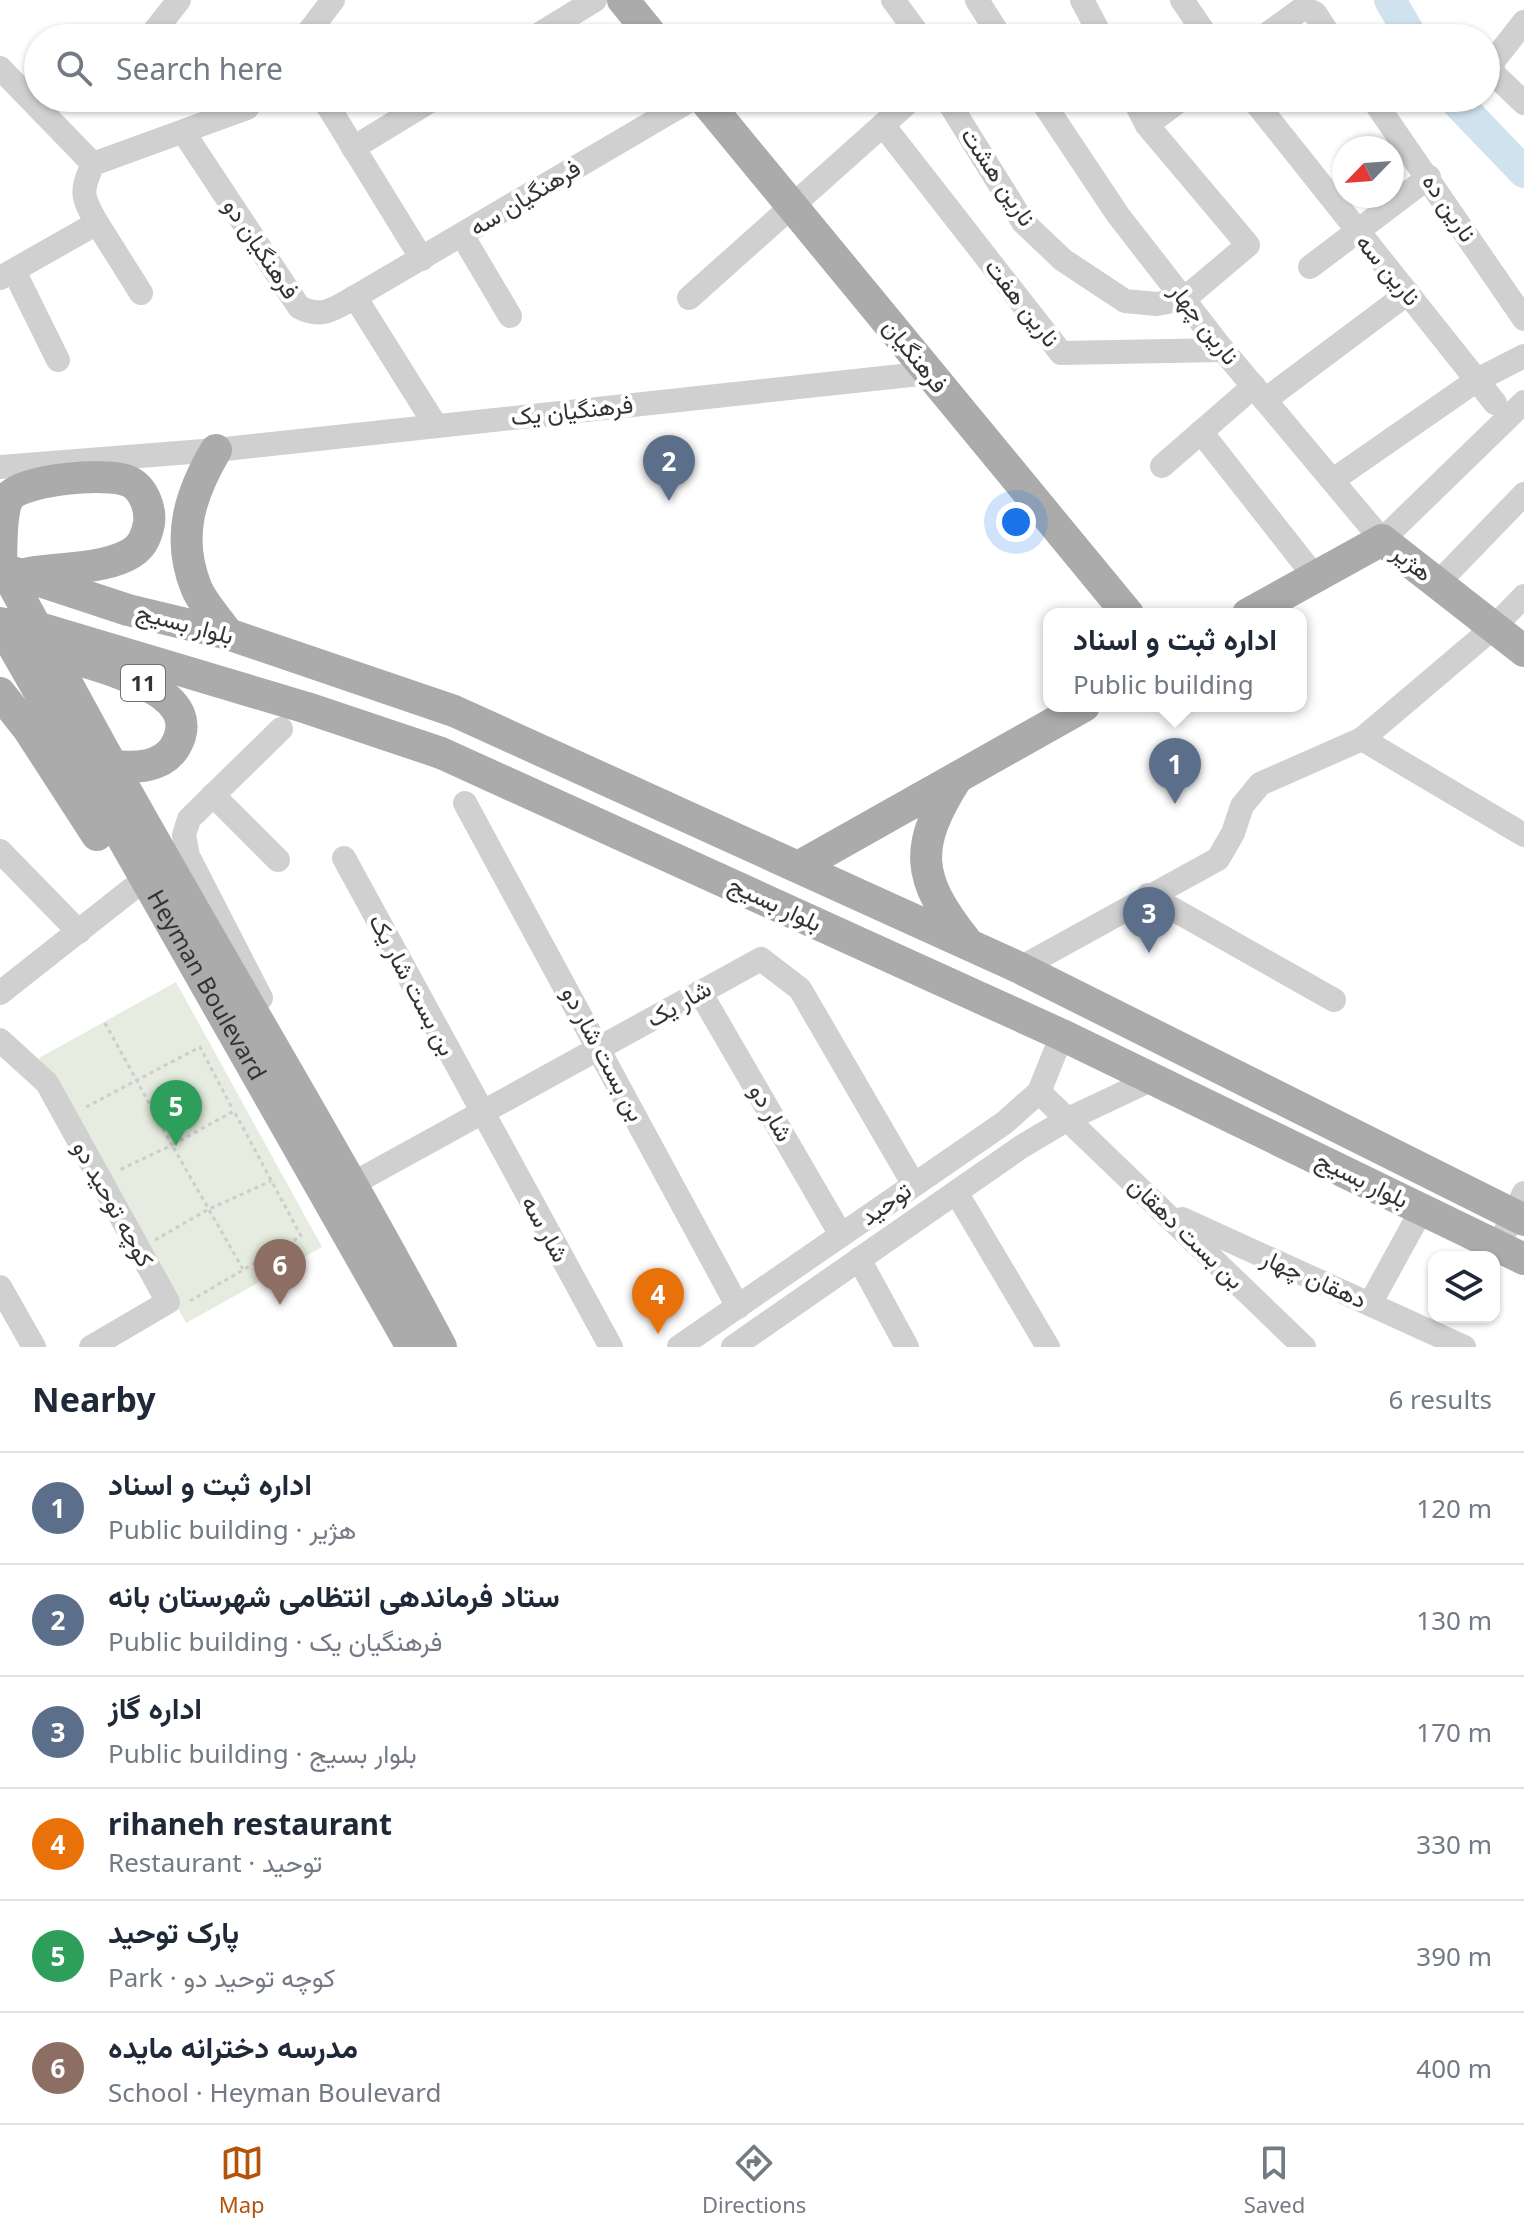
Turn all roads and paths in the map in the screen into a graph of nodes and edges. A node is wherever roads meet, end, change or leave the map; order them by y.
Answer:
1 (333, 0) edge
2 (595, 0) edge
3 (623, 0) edge
4 (893, 0) edge
5 (977, 0) edge
6 (1082, 0) edge
7 (1182, 0) edge
8 (176, 1) edge
9 (1308, 5) edge
10 (1524, 22) edge
11 (159, 24) edge
12 (315, 24) edge
13 (556, 24) edge
14 (643, 24) edge
15 (911, 24) edge
16 (990, 24) edge
17 (1095, 24) edge
18 (1198, 24) edge
19 (1282, 24) edge
20 (1321, 24) edge
21 (1500, 53) edge
22 (0, 68) edge
23 (1500, 80) edge
24 (24, 93) edge
25 (1524, 103) edge
26 (43, 112) edge
27 (237, 112) edge
28 (331, 112) edge
29 (412, 112) edge
30 (670, 112) edge
31 (715, 112) edge
32 (897, 112) edge
33 (955, 112) edge
34 (1049, 112) edge
35 (1140, 112) edge
36 (1164, 112) edge
37 (1263, 112) edge
38 (1382, 112) edge
39 (883, 125) junction
40 (1147, 125) junction
41 (184, 133) junction
42 (353, 148) junction
43 (93, 164) junction
44 (1429, 177) junction
45 (792, 206) junction
46 (97, 223) junction
47 (1355, 230) junction
48 (462, 235) junction
49 (422, 259) junction
50 (1310, 267) dead end
51 (7, 274) edge
52 (141, 293) dead end
53 (1408, 293) junction
54 (355, 297) junction
55 (689, 298) dead end
56 (1184, 299) junction
57 (510, 316) dead end
58 (1524, 319) edge
59 (1223, 350) junction
60 (1524, 356) edge
61 (58, 360) dead end
62 (929, 373) junction
63 (1477, 380) junction
64 (1259, 393) junction
65 (1524, 402) edge
66 (1495, 403) dead end
67 (436, 426) junction
68 (1201, 432) junction
69 (216, 450) junction
70 (1162, 466) dead end
71 (0, 467) edge
72 (1333, 480) junction
73 (1524, 494) edge
74 (1382, 540) junction
75 (6, 567) edge
76 (1315, 577) junction
77 (1438, 583) junction
78 (1524, 596) edge
79 (1122, 608) edge
80 (1259, 608) edge
81 (0, 616) edge
82 (0, 624) edge
83 (1494, 627) junction
84 (228, 634) junction
85 (1524, 651) edge
86 (0, 693) edge
87 (1073, 712) edge
88 (281, 729) dead end
89 (1362, 739) junction
90 (110, 761) junction
91 (585, 773) junction
92 (959, 776) junction
93 (213, 795) junction
94 (465, 803) dead end
95 (568, 809) junction
96 (1524, 835) edge
97 (0, 851) edge
98 (344, 858) dead end
99 (278, 860) dead end
100 (800, 866) junction
101 (132, 889) junction
102 (1148, 895) junction
103 (79, 932) junction
104 (970, 947) junction
105 (1020, 968) junction
106 (201, 978) junction
107 (700, 992) junction
108 (0, 993) edge
109 (1334, 1000) dead end
110 (105, 1023) dead end
111 (1062, 1035) junction
112 (0, 1040) edge
113 (601, 1048) junction
114 (1153, 1079) junction
115 (134, 1081) junction
116 (1039, 1092) junction
117 (303, 1100) junction
118 (234, 1111) junction
119 (75, 1112) dead end
120 (479, 1112) junction
121 (1068, 1119) junction
122 (172, 1145) junction
123 (115, 1172) dead end
124 (271, 1181) junction
125 (354, 1183) junction
126 (914, 1185) junction
127 (956, 1192) junction
128 (1422, 1209) junction
129 (1520, 1209) edge
130 (207, 1210) junction
131 (1164, 1211) junction
132 (841, 1235) junction
133 (149, 1244) dead end
134 (1511, 1253) edge
135 (859, 1259) junction
136 (244, 1271) junction
137 (0, 1287) edge
138 (186, 1303) dead end
139 (1370, 1304) junction
140 (738, 1307) junction
141 (34, 1347) edge
142 (91, 1347) edge
143 (412, 1347) edge
144 (441, 1347) edge
145 (611, 1347) edge
146 (679, 1347) edge
147 (733, 1347) edge
148 (907, 1347) edge
149 (1048, 1347) edge
150 (1304, 1347) edge
151 (1464, 1347) edge

1 - 12 street
2 - 13 street
3 - 14 main road
4 - 15 street
5 - 16 street
6 - 17 street
7 - 18 street
8 - 11 street
9 - 19 street
9 - 20 street
10 - 21 street
22 - 24 street
23 - 25 street
26 - 43 street
27 - 41 street
28 - 42 street
29 - 42 street
30 - 48 street, فرهنگیان سه
31 - 45 main road, فرهنگیان
32 - 39 street
33 - 56 street, نارین هشت
34 - 56 street, نارین چهار
35 - 40 street
36 - 40 street
37 - 47 street, نارین سه
38 - 44 street, نارین ده
39 - 45 street
39 - 59 street, نارین هفت
40 - 56 street
41 - 43 street
41 - 54 street, فرهنگیان دو
42 - 49 street
43 - 46 street
44 - 47 street
44 - 58 street, نارین ده
45 - 55 street
45 - 62 main road, فرهنگیان
46 - 51 street
46 - 52 street
47 - 50 street
47 - 53 street, نارین سه
48 - 49 street, فرهنگیان سه
48 - 57 street
49 - 54 street, فرهنگیان سه
51 - 61 street
53 - 63 street, نارین سه
53 - 64 street
54 - 67 street
56 - 59 street, نارین چهار
59 - 64 street, نارین چهار
60 - 63 street
62 - 67 street, فرهنگیان یک
62 - 79 main road, فرهنگیان
63 - 66 street, نارین سه
63 - 72 street
64 - 68 street
64 - 72 street, نارین چهار
65 - 74 street
67 - 69 street, فرهنگیان یک
68 - 70 street
68 - 76 street
69 - 71 street, فرهنگیان یک
69 - 84 main road
72 - 74 street, نارین چهار
73 - 77 street
74 - 76 main road, هژیر
74 - 77 main road, هژیر
75 - 84 main road, بلوار بسیج
75 - 90 main road, Heyman Boulevard, bridge
76 - 80 main road, هژیر
77 - 83 main road, هژیر
78 - 83 street
81 - 95 main road, بلوار بسیج
82 - 90 main road, 11
82 - 106 main road, Heyman Boulevard, bridge
83 - 85 main road, هژیر
83 - 89 street
84 - 91 main road, بلوار بسیج
86 - 101 main road
87 - 92 main road
88 - 93 street
89 - 96 street
89 - 102 street
90 - 117 main road, Heyman Boulevard
91 - 95 main road
91 - 100 main road, بلوار بسیج
92 - 100 main road
92 - 104 main road
93 - 99 street
93 - 117 street
94 - 113 street, بن بست شار دو
95 - 111 main road, بلوار بسیج
97 - 103 street
98 - 120 street, بن بست شار یک
100 - 104 main road, بلوار بسیج
101 - 103 street
101 - 106 main road
102 - 105 street
102 - 109 street
103 - 108 street
104 - 105 main road, بلوار بسیج
105 - 129 main road, بلوار بسیج
106 - 143 main road, Heyman Boulevard
107 - 113 street, شار یک
107 - 126 street, شار یک
107 - 132 street, شار دو
110 - 115 path
111 - 114 main road, بلوار بسیج
111 - 116 street, توحید
112 - 142 street, کوچه توحید دو
113 - 120 street, شار یک
113 - 140 street, بن بست شار دو
114 - 121 street, توحید
114 - 128 main road, بلوار بسیج
115 - 118 path
115 - 119 path
115 - 122 path
116 - 121 street, بن بست دهقان
116 - 126 street, توحید
117 - 125 main road, Heyman Boulevard
118 - 122 path
118 - 124 path
120 - 125 street, شار یک
120 - 145 street, شار سه
121 - 127 street, توحید
121 - 131 street, بن بست دهقان
122 - 123 path
122 - 130 path
124 - 130 path
124 - 136 path
125 - 144 main road, Heyman Boulevard
126 - 132 street, توحید
127 - 135 street, توحید
127 - 149 street
128 - 134 main road, بلوار بسیج
128 - 139 street
129 - 134 street
130 - 133 path
130 - 136 path
131 - 139 street, دهقان چهار
131 - 150 street, بن بست دهقان
132 - 140 street, توحید
135 - 147 street, توحید
135 - 148 street
136 - 138 path
137 - 141 street
139 - 151 street, دهقان چهار
140 - 146 street, توحید

